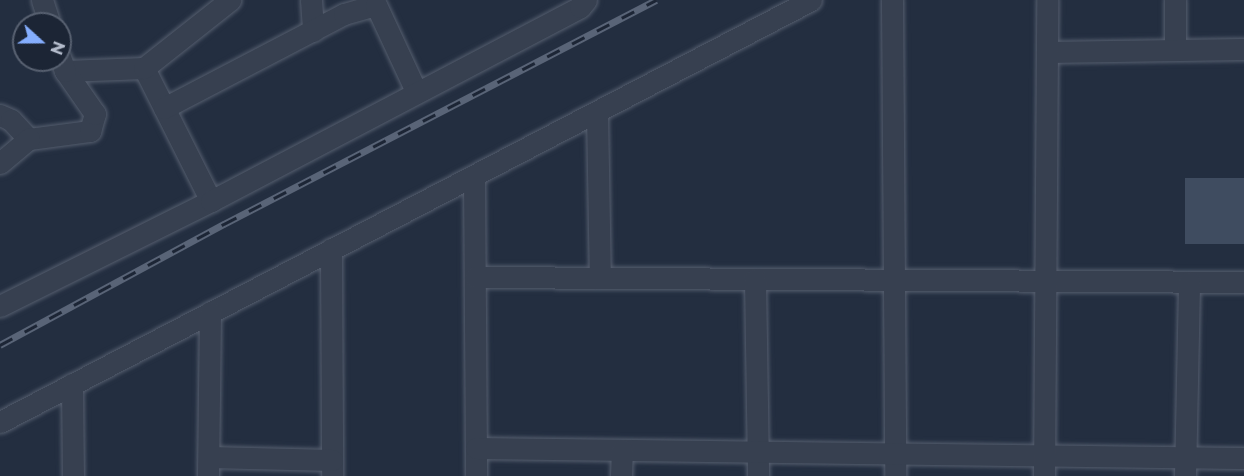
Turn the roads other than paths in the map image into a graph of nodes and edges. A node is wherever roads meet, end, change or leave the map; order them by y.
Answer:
1 (230, 0) edge
2 (311, 0) edge
3 (586, 0) edge
4 (811, 0) edge
5 (892, 0) edge
6 (1047, 0) edge
7 (1175, 0) edge
8 (380, 3) edge
9 (313, 31) junction
10 (1244, 49) edge
11 (1175, 50) junction
12 (1047, 52) junction
13 (72, 64) edge
14 (144, 68) junction
15 (67, 72) edge
16 (416, 91) junction
17 (164, 108) junction
18 (597, 112) junction
19 (0, 115) edge
20 (29, 139) junction
21 (0, 163) edge
22 (474, 176) junction
23 (211, 201) junction
24 (330, 249) junction
25 (475, 277) junction
26 (600, 278) junction
27 (755, 279) junction
28 (894, 280) junction
29 (1045, 281) junction
30 (1189, 282) junction
31 (1244, 282) edge
32 (0, 306) edge
33 (210, 312) junction
34 (72, 384) junction
35 (0, 422) edge
36 (476, 448) junction
37 (621, 450) junction
38 (758, 452) junction
39 (895, 453) junction
40 (1244, 458) edge
41 (208, 466) edge
42 (1044, 466) edge
43 (1186, 466) edge
44 (332, 468) edge
45 (73, 476) edge
46 (476, 476) edge
47 (621, 476) edge
48 (758, 476) edge
49 (895, 476) edge

1 - 14 street
2 - 9 street
3 - 16 street
4 - 18 street
5 - 28 street
6 - 12 street
7 - 11 street
8 - 9 street
8 - 16 street
9 - 17 street
10 - 11 street
11 - 12 street
12 - 29 street
13 - 14 street
14 - 17 street
15 - 20 street
16 - 23 street
17 - 23 street
18 - 22 street
18 - 26 street
19 - 20 street
20 - 21 street
22 - 24 street
22 - 25 street
23 - 32 street
24 - 33 street
24 - 44 street
25 - 26 street
25 - 36 street
26 - 27 street
27 - 28 street
27 - 38 street
28 - 29 street
28 - 39 street
29 - 30 street
29 - 42 street
30 - 31 street
30 - 43 street
33 - 34 street
33 - 41 street
34 - 35 street
34 - 45 street
36 - 37 street
36 - 46 street
37 - 38 street
37 - 47 street
38 - 39 street
38 - 48 street
39 - 42 street
39 - 49 street
40 - 43 street
41 - 44 street
42 - 43 street

